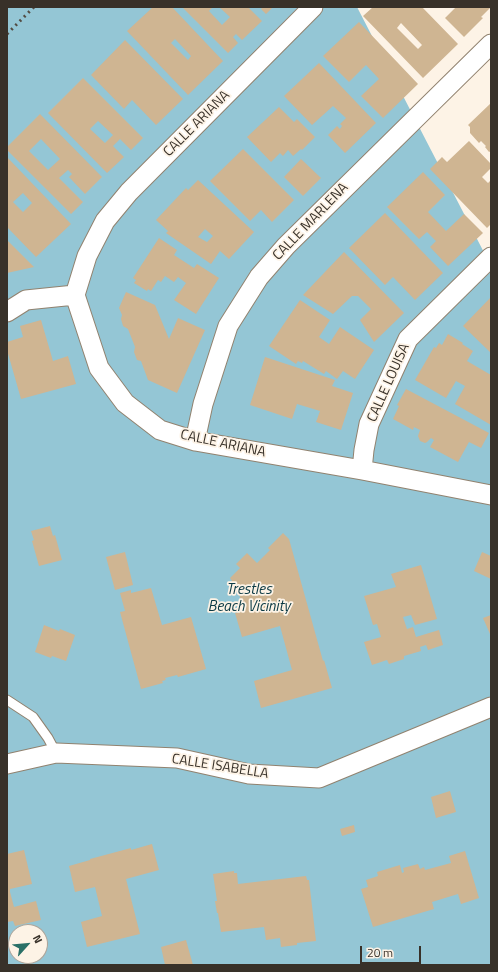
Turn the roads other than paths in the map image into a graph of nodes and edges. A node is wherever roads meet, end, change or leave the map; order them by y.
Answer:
1 (313, 7) edge
2 (491, 44) edge
3 (491, 257) edge
4 (75, 295) junction
5 (7, 312) edge
6 (195, 441) junction
7 (362, 470) junction
8 (491, 494) edge
9 (7, 700) edge
10 (491, 707) edge
11 (56, 753) junction
12 (7, 764) edge

1 - 4 street, CALLE ARIANA
2 - 6 street, CALLE MARLENA
3 - 7 street, CALLE LOUISA
4 - 5 street
4 - 6 street, CALLE ARIANA
6 - 7 street, CALLE ARIANA
7 - 8 street, CALLE ARIANA
9 - 11 lane
10 - 11 street, CALLE ISABELLA
11 - 12 street, CALLE ISABELLA

